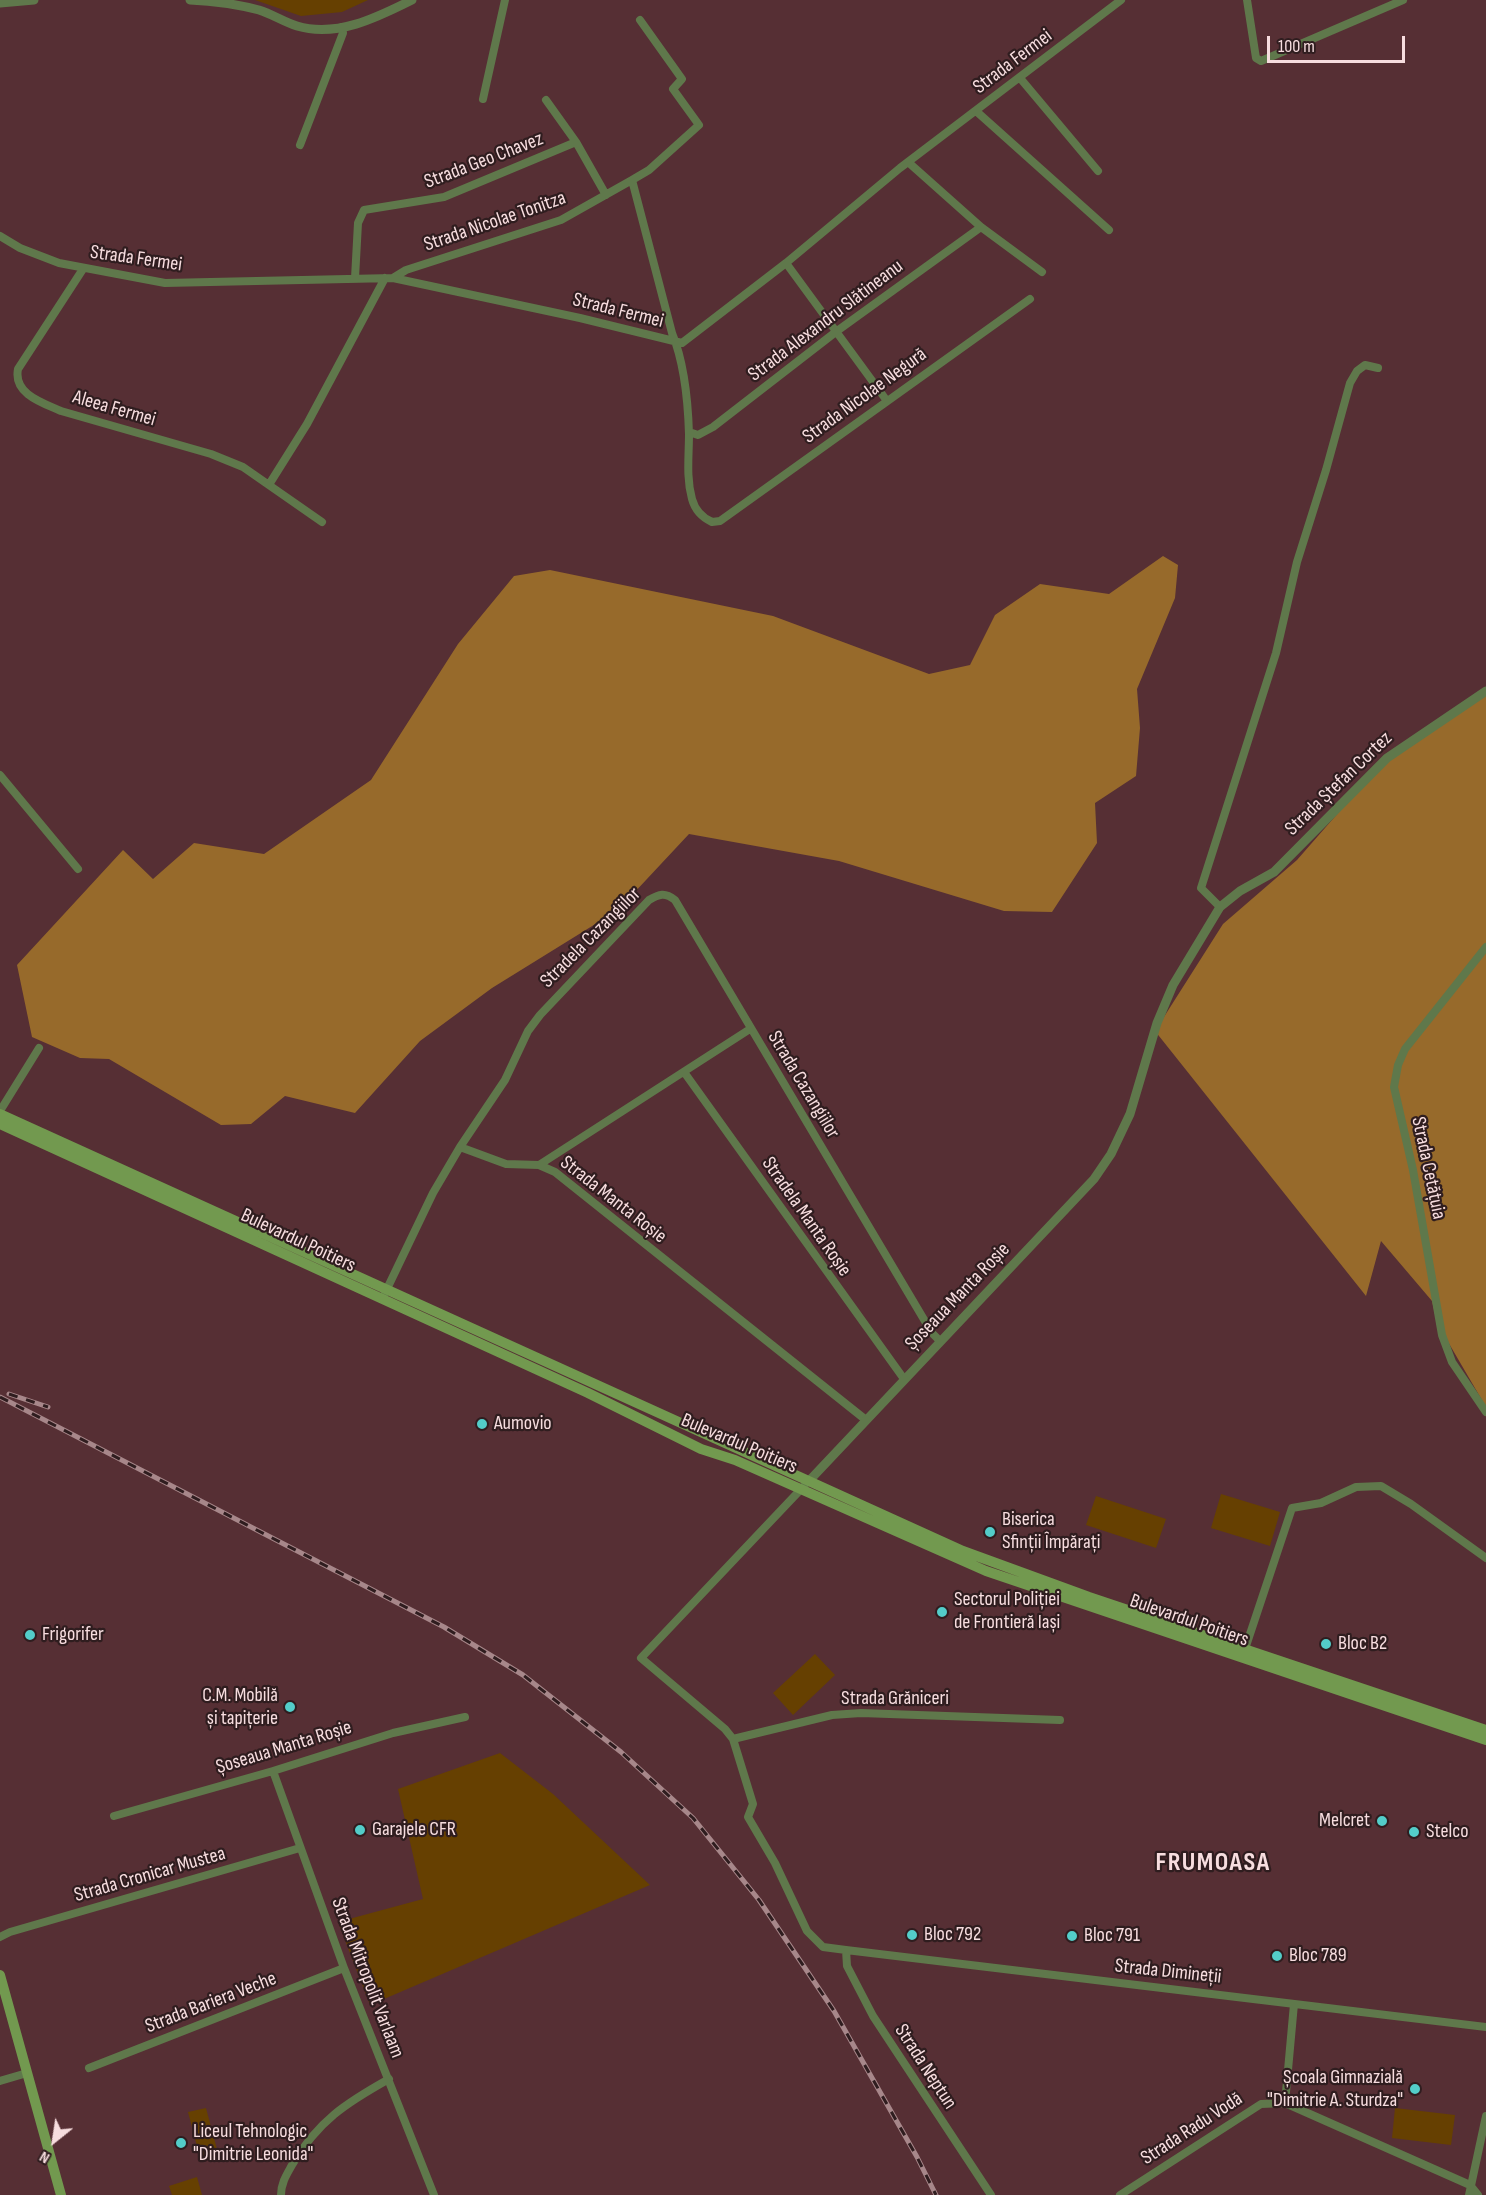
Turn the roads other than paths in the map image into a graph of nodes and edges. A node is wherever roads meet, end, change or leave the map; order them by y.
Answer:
1 (34, 0) edge
2 (190, 0) edge
3 (412, 0) edge
4 (505, 0) edge
5 (1120, 0) edge
6 (1247, 0) edge
7 (1403, 0) edge
8 (0, 3) edge
9 (640, 20) dead end
10 (342, 27) junction
11 (1020, 78) junction
12 (483, 99) dead end
13 (546, 100) dead end
14 (976, 111) junction
15 (576, 142) junction
16 (300, 145) dead end
17 (908, 162) junction
18 (1098, 171) dead end
19 (632, 180) junction
20 (606, 195) junction
21 (981, 227) junction
22 (1109, 230) dead end
23 (0, 236) edge
24 (786, 263) junction
25 (83, 269) junction
26 (1042, 272) dead end
27 (355, 278) junction
28 (389, 278) junction
29 (1030, 299) dead end
30 (837, 332) junction
31 (675, 342) junction
32 (1378, 368) dead end
33 (887, 401) junction
34 (688, 432) junction
35 (271, 482) junction
36 (322, 522) dead end
37 (1486, 691) edge
38 (0, 775) edge
39 (78, 869) dead end
40 (1220, 907) junction
41 (1486, 947) edge
42 (750, 1029) junction
43 (39, 1048) dead end
44 (684, 1072) junction
45 (0, 1113) edge
46 (0, 1124) edge
47 (460, 1147) junction
48 (540, 1166) junction
49 (384, 1295) junction
50 (940, 1341) junction
51 (904, 1379) junction
52 (1486, 1412) edge
53 (866, 1420) junction
54 (804, 1486) junction
55 (1486, 1558) edge
56 (1245, 1649) junction
57 (465, 1717) dead end
58 (1060, 1720) dead end
59 (1486, 1730) edge
60 (733, 1739) junction
61 (1486, 1740) edge
62 (273, 1772) junction
63 (114, 1816) dead end
64 (300, 1848) junction
65 (0, 1928) edge
66 (10, 1932) junction
67 (0, 1937) edge
68 (846, 1950) junction
69 (344, 1968) junction
70 (0, 1975) edge
71 (1293, 2004) junction
72 (1486, 2027) edge
73 (89, 2068) dead end
74 (27, 2073) junction
75 (389, 2079) junction
76 (0, 2081) edge
77 (1285, 2103) junction
78 (1486, 2116) edge
79 (1470, 2185) junction
80 (61, 2195) edge
81 (281, 2195) edge
82 (434, 2195) edge
83 (991, 2195) edge
84 (1120, 2195) edge
85 (1469, 2195) edge
86 (1478, 2195) edge

1 - 8 street
2 - 10 street
3 - 10 street
4 - 12 street
5 - 11 street, Strada Fermei
6 - 7 street
9 - 19 street, Strada Nicolae Tonitza
10 - 16 street
11 - 14 street, Strada Fermei
11 - 18 street
13 - 15 street, Strada Geo Chavez
14 - 17 street, Strada Fermei
14 - 22 street
15 - 20 street, Strada Geo Chavez
15 - 27 street, Strada Geo Chavez
17 - 21 street
17 - 24 street, Strada Fermei
19 - 20 street, Strada Nicolae Tonitza
19 - 31 street
20 - 28 street, Strada Nicolae Tonitza
21 - 26 street
21 - 30 street, Strada Alexandru Slătineanu
23 - 25 street, Strada Fermei
24 - 30 street
24 - 31 street, Strada Fermei
25 - 27 street, Strada Fermei
25 - 35 street, Aleea Fermei
27 - 28 street, Strada Fermei
28 - 31 street, Strada Fermei
28 - 35 street
29 - 33 street, Strada Nicolae Negură
30 - 33 street
30 - 34 street, Strada Alexandru Slătineanu
31 - 34 street
32 - 40 street
33 - 34 street, Strada Nicolae Negură
35 - 36 street, Aleea Fermei
37 - 40 street, Strada Ștefan Cortez
38 - 39 street
40 - 50 street, Șoseaua Manta Roșie
41 - 52 street, Strada Cetățuia
42 - 44 street, Strada Cazangiilor
42 - 47 street, Stradela Cazangiilor
42 - 50 street, Strada Cazangiilor
43 - 45 street
44 - 48 street, Strada Cazangiilor
44 - 51 street, Stradela Manta Roșie
45 - 49 main road, Bulevardul Poitiers
46 - 49 main road, Bulevardul Poitiers
47 - 48 street, Strada Manta Roșie
47 - 49 street
48 - 53 street, Strada Manta Roșie
49 - 54 main road, Bulevardul Poitiers
50 - 51 street, Șoseaua Manta Roșie
51 - 53 street, Șoseaua Manta Roșie
53 - 54 street, Șoseaua Manta Roșie
54 - 56 main road, Bulevardul Poitiers
54 - 60 street, Șoseaua Manta Roșie
54 - 61 main road, Bulevardul Poitiers
55 - 56 street
56 - 59 main road, Bulevardul Poitiers
57 - 62 street, Șoseaua Manta Roșie
58 - 60 street, Strada Grăniceri
60 - 68 street
62 - 63 street, Șoseaua Manta Roșie
62 - 64 street, Strada Mitropolit Varlaam
64 - 66 street, Strada Cronicar Mustea
64 - 69 street, Strada Mitropolit Varlaam
65 - 66 street
66 - 67 street, Strada Cronicar Mustea
68 - 71 street, Strada Dimineții
68 - 83 street, Strada Neptun
69 - 73 street, Strada Bariera Veche
69 - 75 street, Strada Mitropolit Varlaam
70 - 74 main road
71 - 72 street, Strada Dimineții
71 - 77 street
74 - 76 street
74 - 80 main road
75 - 81 street
75 - 82 street, Strada Mitropolit Varlaam
77 - 79 street
77 - 84 street, Strada Radu Vodă
78 - 79 street
79 - 85 street
79 - 86 street

